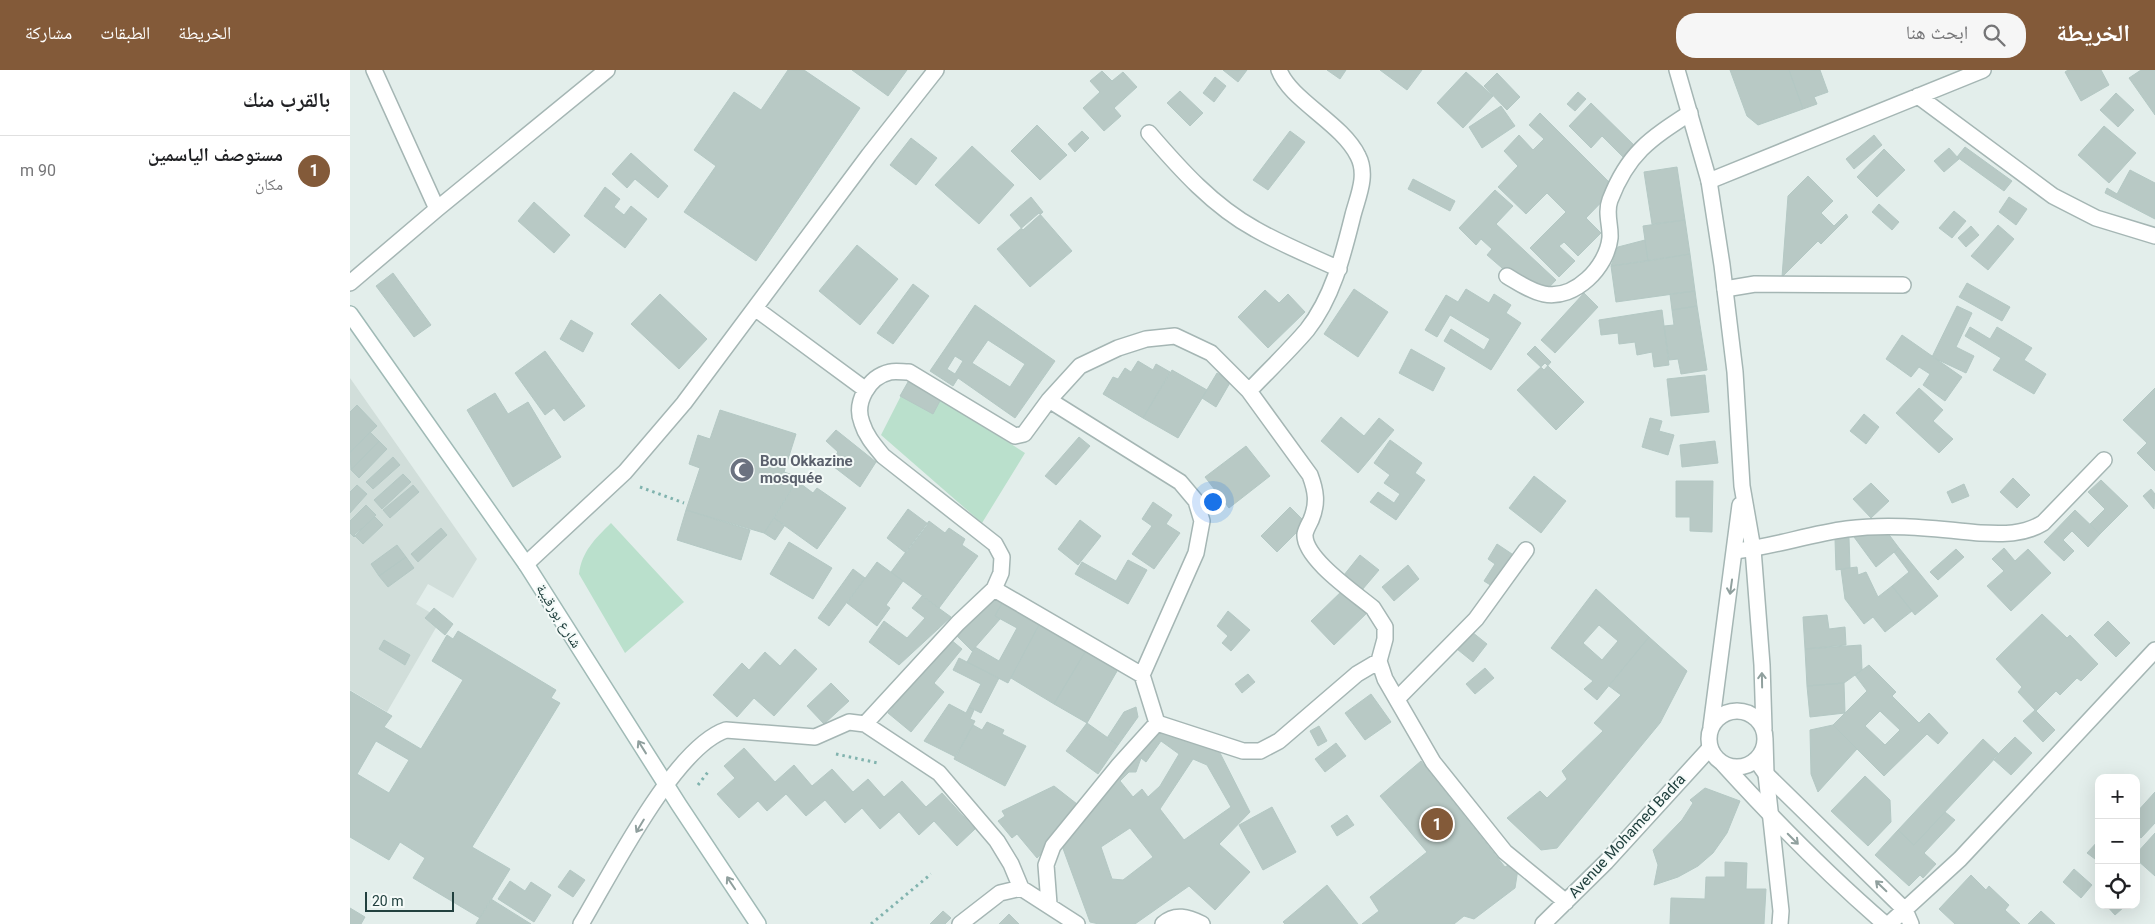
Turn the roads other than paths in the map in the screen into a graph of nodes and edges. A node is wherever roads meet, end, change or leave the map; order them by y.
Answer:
1 (374, 70) edge
2 (607, 70) edge
3 (936, 70) edge
4 (1279, 70) edge
5 (1677, 70) edge
6 (1983, 70) edge
7 (1918, 96) junction
8 (1690, 113) junction
9 (1149, 133) dead end
10 (1709, 181) junction
11 (437, 209) junction
12 (2155, 236) edge
13 (1339, 269) junction
14 (1507, 276) dead end
15 (350, 283) edge
16 (1903, 285) dead end
17 (1725, 289) junction
18 (756, 309) junction
19 (350, 314) edge
20 (866, 390) junction
21 (1249, 391) junction
22 (1049, 400) junction
23 (2104, 460) dead end
24 (1742, 486) junction
25 (1753, 549) junction
26 (1526, 550) dead end
27 (1735, 551) junction
28 (526, 564) junction
29 (994, 589) junction
30 (2155, 650) edge
31 (1379, 661) junction
32 (1142, 675) junction
33 (1397, 699) junction
34 (1156, 723) junction
35 (865, 724) junction
36 (1711, 727) junction
37 (1764, 735) junction
38 (1710, 748) junction
39 (1756, 760) junction
40 (1724, 764) junction
41 (1766, 774) junction
42 (665, 784) junction
43 (1772, 818) junction
44 (1021, 888) junction
45 (1566, 902) junction
46 (1048, 904) junction
47 (1905, 910) junction
48 (581, 924) edge
49 (758, 924) edge
50 (960, 924) edge
51 (1077, 924) edge
52 (1163, 924) edge
53 (1202, 924) edge
54 (1543, 924) edge
55 (1780, 924) edge
56 (1885, 924) edge
57 (1889, 924) edge
58 (1911, 924) edge

1 - 11 street
2 - 11 street
3 - 18 street
4 - 13 street
5 - 8 street
6 - 7 street
7 - 10 street
7 - 12 street
8 - 10 street
8 - 14 street
9 - 13 street
10 - 17 street
11 - 15 street
13 - 21 street
16 - 17 street
17 - 24 street
18 - 20 street
18 - 28 street
19 - 28 street, شارع بورقيبة
20 - 22 street
20 - 29 street
21 - 22 street
21 - 31 street
22 - 32 street
23 - 25 street
24 - 25 street
24 - 27 street
25 - 27 street
37 -> 25 street
26 - 33 street
27 -> 36 street
42 -> 28 street, شارع بورقيبة
29 - 32 street
29 - 35 street
30 - 47 street
31 - 33 street
31 - 34 street
32 - 34 street
33 - 45 street
34 - 46 street
35 - 42 street
35 - 44 street
36 - 37 street
36 - 38 street
37 - 39 street
37 - 41 street
38 - 40 street
38 - 45 street, Avenue Mohamed Badra
39 - 40 street
39 - 41 street
40 - 43 street
41 - 43 street
47 -> 41 street
42 -> 48 street
49 -> 42 street, شارع بورقيبة
43 - 55 street
43 -> 56 street
44 - 46 street
44 - 50 street
45 - 54 street, Avenue Mohamed Badra
46 - 51 street
47 - 57 street
47 - 58 street
52 - 53 street

